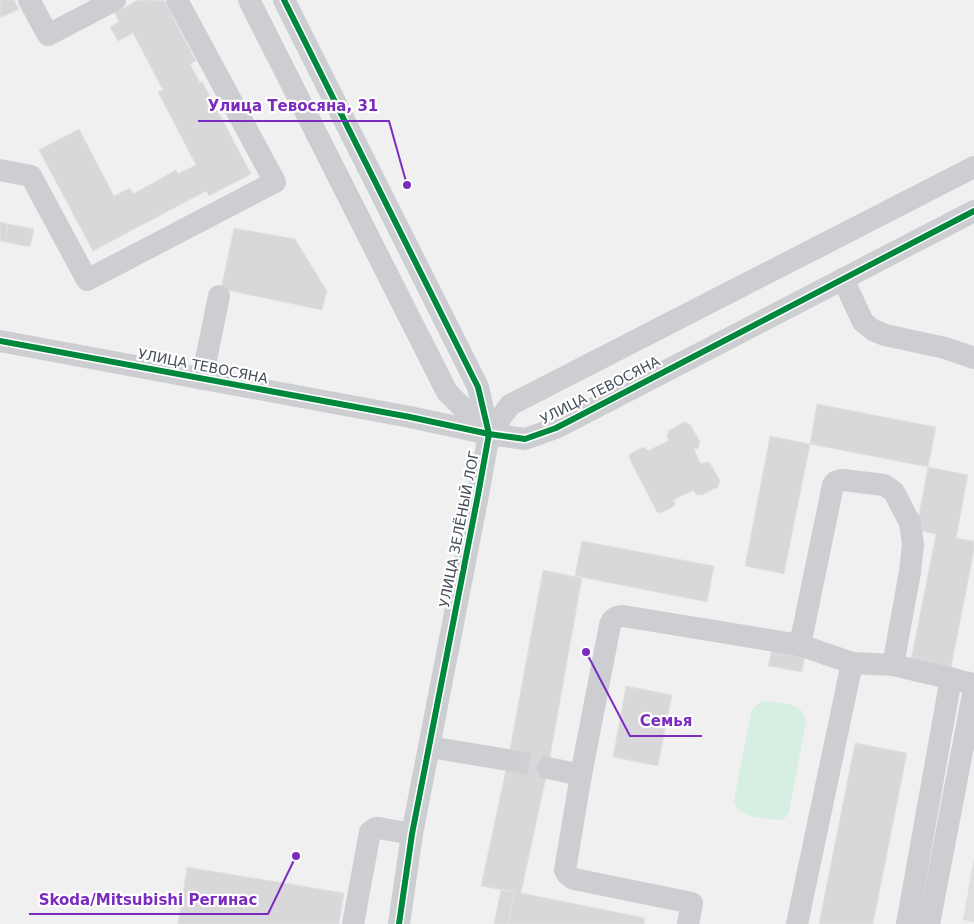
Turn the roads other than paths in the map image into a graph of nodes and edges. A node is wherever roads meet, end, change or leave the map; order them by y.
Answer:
1 (30, 0) edge
2 (115, 0) edge
3 (177, 0) edge
4 (249, 0) edge
5 (284, 0) edge
6 (974, 167) edge
7 (0, 170) edge
8 (974, 211) edge
9 (843, 279) junction
10 (219, 296) dead end
11 (0, 341) edge
12 (974, 358) edge
13 (202, 378) junction
14 (489, 434) junction
15 (800, 645) junction
16 (852, 663) junction
17 (894, 666) junction
18 (951, 678) junction
19 (974, 684) edge
20 (974, 689) edge
21 (430, 747) junction
22 (508, 760) tunnel mouth
23 (548, 768) tunnel mouth
24 (581, 775) junction
25 (412, 834) junction
26 (352, 924) edge
27 (399, 924) edge
28 (688, 924) edge
29 (797, 924) edge
30 (907, 924) edge
31 (929, 924) edge

1 - 2 street
3 - 7 street
4 - 14 street, УЛИЦА ЗЕЛЁНЫЙ ЛОГ
5 - 14 street, УЛИЦА ЗЕЛЁНЫЙ ЛОГ
6 - 14 street, УЛИЦА ТЕВОСЯНА
8 - 9 street, УЛИЦА ТЕВОСЯНА
9 - 12 street
9 - 14 street, УЛИЦА ТЕВОСЯНА
10 - 13 street
11 - 13 street, УЛИЦА ТЕВОСЯНА
13 - 14 street, УЛИЦА ТЕВОСЯНА
14 - 21 street, УЛИЦА ЗЕЛЁНЫЙ ЛОГ
15 - 16 street
15 - 17 street
15 - 24 street
16 - 17 street
16 - 29 street
17 - 18 street
18 - 19 street
18 - 30 street
20 - 31 street
21 - 22 street
21 - 25 street, УЛИЦА ЗЕЛЁНЫЙ ЛОГ
23 - 24 street
24 - 28 street
25 - 26 street
25 - 27 street, УЛИЦА ЗЕЛЁНЫЙ ЛОГ

